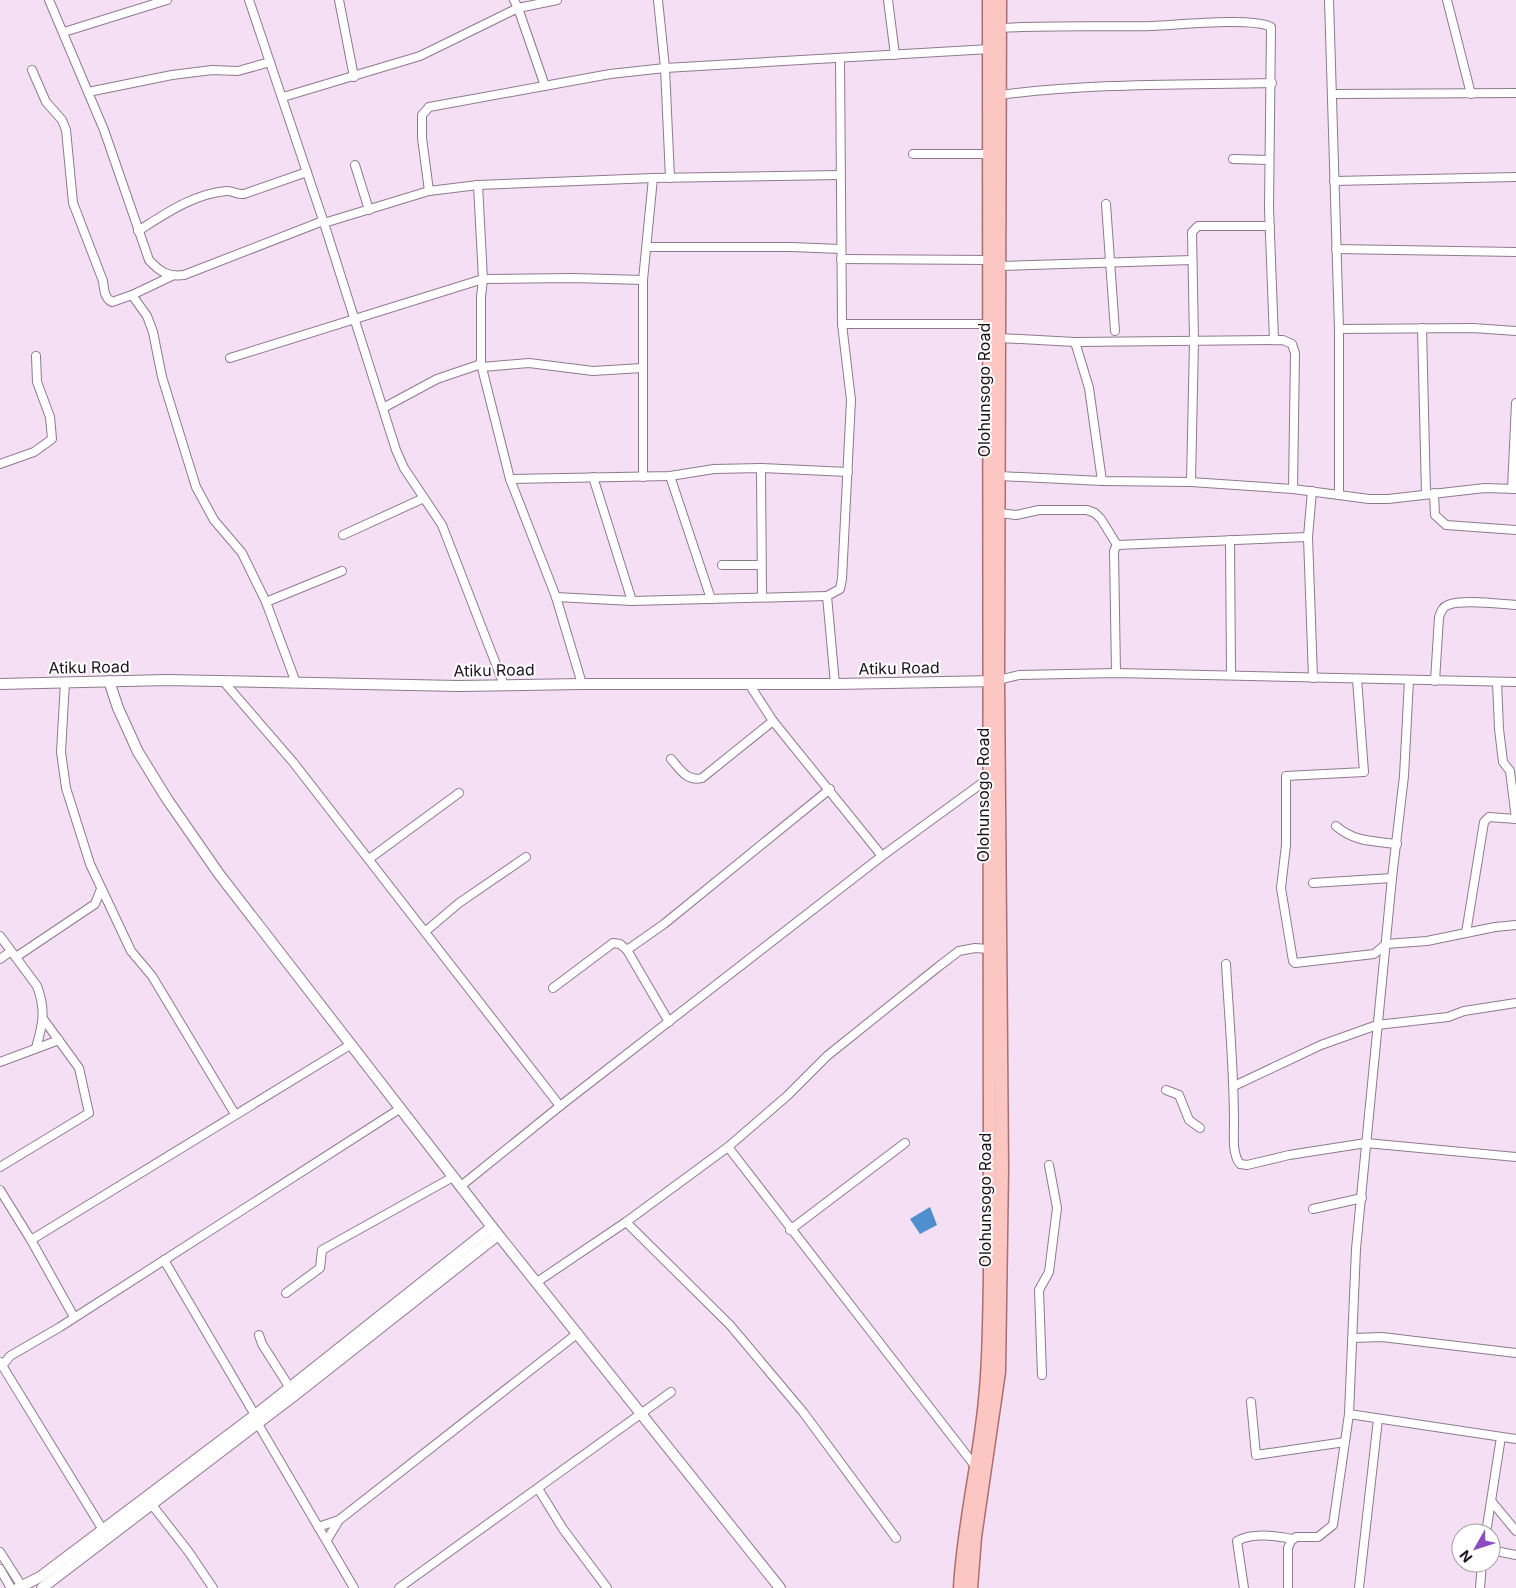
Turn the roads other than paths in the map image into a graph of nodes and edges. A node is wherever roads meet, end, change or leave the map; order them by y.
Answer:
1 (49, 0) edge
2 (166, 0) edge
3 (249, 0) edge
4 (339, 0) edge
5 (514, 0) edge
6 (556, 0) edge
7 (658, 0) edge
8 (888, 0) edge
9 (989, 0) edge
10 (1000, 0) edge
11 (1329, 0) edge
12 (1447, 0) edge
13 (518, 8) junction
14 (1000, 28) junction
15 (64, 32) junction
16 (990, 49) junction
17 (895, 55) junction
18 (840, 58) junction
19 (270, 62) junction
20 (665, 68) junction
21 (32, 70) dead end
22 (354, 77) junction
23 (1272, 84) junction
24 (545, 86) junction
25 (88, 92) junction
26 (1516, 93) edge
27 (1333, 94) junction
28 (1472, 94) junction
29 (999, 95) junction
30 (283, 97) junction
31 (913, 154) dead end
32 (989, 154) junction
33 (1233, 159) dead end
34 (1269, 160) junction
35 (354, 165) dead end
36 (307, 172) junction
37 (840, 175) junction
38 (1516, 177) edge
39 (653, 178) junction
40 (670, 178) junction
41 (1334, 181) junction
42 (478, 186) junction
43 (429, 191) junction
44 (1106, 204) dead end
45 (369, 210) junction
46 (324, 222) junction
47 (1270, 226) junction
48 (138, 231) junction
49 (647, 247) junction
50 (841, 249) junction
51 (1336, 249) junction
52 (1516, 252) edge
53 (841, 259) junction
54 (1192, 260) junction
55 (1110, 262) junction
56 (995, 263) junction
57 (172, 276) junction
58 (484, 279) junction
59 (643, 280) junction
60 (132, 295) junction
61 (354, 319) junction
62 (842, 324) junction
63 (990, 324) junction
64 (1422, 328) junction
65 (1339, 329) junction
66 (1115, 331) dead end
67 (1516, 331) edge
68 (1000, 338) junction
69 (1194, 340) junction
70 (1274, 340) junction
71 (1075, 342) junction
72 (36, 356) dead end
73 (230, 358) dead end
74 (482, 366) junction
75 (642, 368) junction
76 (1516, 403) edge
77 (383, 408) junction
78 (0, 464) edge
79 (761, 468) junction
80 (848, 472) junction
81 (643, 476) junction
82 (670, 476) junction
83 (1000, 476) junction
84 (592, 477) junction
85 (510, 479) junction
86 (1102, 481) junction
87 (1190, 482) junction
88 (1293, 489) junction
89 (1514, 489) edge
90 (1312, 491) junction
91 (1339, 494) junction
92 (1430, 494) junction
93 (424, 498) junction
94 (999, 513) junction
95 (1516, 530) edge
96 (343, 535) dead end
97 (1308, 537) junction
98 (1230, 540) junction
99 (1116, 545) junction
100 (761, 565) junction
101 (722, 566) dead end
102 (342, 571) dead end
103 (827, 596) junction
104 (556, 597) junction
105 (762, 597) junction
106 (712, 599) junction
107 (632, 601) junction
108 (266, 602) junction
109 (1516, 605) edge
110 (1116, 673) junction
111 (1231, 675) junction
112 (1313, 678) junction
113 (1357, 679) junction
114 (1409, 680) junction
115 (109, 681) junction
116 (993, 681) junction
117 (1435, 681) junction
118 (64, 682) junction
119 (224, 682) junction
120 (1497, 682) junction
121 (1516, 682) edge
122 (296, 683) junction
123 (0, 684) edge
124 (582, 684) junction
125 (748, 684) junction
126 (835, 684) junction
127 (504, 685) junction
128 (773, 721) junction
129 (671, 758) dead end
130 (989, 778) junction
131 (830, 789) junction
132 (459, 793) dead end
133 (1516, 819) edge
134 (1336, 826) dead end
135 (1396, 844) junction
136 (882, 856) junction
137 (526, 857) dead end
138 (369, 859) junction
139 (1392, 878) junction
140 (1314, 883) dead end
141 (101, 889) junction
142 (95, 904) junction
143 (112, 909) junction
144 (1516, 925) edge
145 (426, 931) junction
146 (1466, 933) junction
147 (0, 936) edge
148 (1386, 944) junction
149 (989, 949) junction
150 (627, 950) junction
151 (13, 955) junction
152 (0, 959) edge
153 (1226, 964) dead end
154 (553, 988) dead end
155 (1516, 1003) edge
156 (44, 1020) junction
157 (670, 1022) junction
158 (1377, 1025) junction
159 (59, 1040) junction
160 (350, 1046) junction
161 (36, 1048) junction
162 (0, 1062) edge
163 (1234, 1086) junction
164 (1166, 1090) dead end
165 (560, 1106) junction
166 (401, 1108) junction
167 (235, 1114) junction
168 (1200, 1128) dead end
169 (905, 1143) dead end
170 (1366, 1143) junction
171 (728, 1147) junction
172 (1516, 1157) edge
173 (1049, 1165) dead end
174 (0, 1168) edge
175 (453, 1177) junction
176 (461, 1186) junction
177 (0, 1190) edge
178 (1362, 1198) junction
179 (1313, 1209) dead end
180 (626, 1222) junction
181 (790, 1230) junction
182 (495, 1231) junction
183 (31, 1240) junction
184 (164, 1260) junction
185 (995, 1278) junction
186 (537, 1282) junction
187 (286, 1292) dead end
188 (74, 1317) junction
189 (578, 1333) junction
190 (259, 1335) dead end
191 (1354, 1338) junction
192 (1516, 1353) edge
193 (0, 1354) edge
194 (10, 1356) junction
195 (1, 1364) edge
196 (1042, 1375) dead end
197 (290, 1388) junction
198 (671, 1392) dead end
199 (1251, 1402) dead end
200 (640, 1413) junction
201 (1349, 1414) junction
202 (1378, 1419) junction
203 (257, 1420) junction
204 (1501, 1437) junction
205 (1516, 1439) edge
206 (1345, 1442) junction
207 (975, 1466) junction
208 (538, 1490) junction
209 (149, 1501) junction
210 (1492, 1502) junction
211 (340, 1520) junction
212 (1488, 1523) edge
213 (318, 1527) junction
214 (103, 1530) junction
215 (1516, 1531) edge
216 (896, 1538) dead end
217 (1293, 1539) junction
218 (327, 1540) junction
219 (0, 1552) edge
220 (1501, 1552) edge
221 (1516, 1555) edge
222 (0, 1569) edge
223 (1481, 1573) edge
224 (18, 1587) edge
225 (42, 1588) edge
226 (213, 1588) edge
227 (354, 1588) edge
228 (399, 1588) edge
229 (607, 1588) edge
230 (780, 1588) edge
231 (960, 1588) edge
232 (971, 1588) edge
233 (1244, 1588) edge
234 (1288, 1588) edge
235 (1359, 1588) edge
236 (1480, 1588) edge

1 - 15 street
2 - 15 street
3 - 19 street
4 - 22 street
5 - 13 street
6 - 13 street
7 - 20 street
8 - 17 street
9 - 16 main road, Olohunsogo Road
10 - 14 main road, Olohunsogo Road
11 - 27 street
12 - 28 street
13 - 22 street
13 - 24 street
14 - 23 street
14 - 29 main road, Olohunsogo Road
15 - 25 street
16 - 17 street
16 - 32 main road, Olohunsogo Road
17 - 18 street
18 - 20 street
18 - 37 street
19 - 25 street
19 - 30 street
20 - 24 street
20 - 40 street
21 - 60 street
22 - 30 street
23 - 29 street
23 - 34 street
24 - 43 street
25 - 48 street
26 - 28 street
27 - 28 street
27 - 41 street
29 - 56 main road, Olohunsogo Road
30 - 36 street
31 - 32 street
32 - 56 main road, Olohunsogo Road
33 - 34 street
34 - 47 street
35 - 45 street
36 - 46 street
36 - 48 street
37 - 40 street
37 - 50 street
38 - 41 street
39 - 40 street
39 - 42 street
39 - 49 street
41 - 51 street
42 - 43 street
42 - 58 street
43 - 45 street
44 - 55 street
45 - 46 street
46 - 57 street
46 - 61 street
47 - 54 street
47 - 70 street
48 - 57 street
49 - 50 street
49 - 59 street
50 - 53 street
51 - 52 street
51 - 65 street
53 - 56 street
53 - 62 street
54 - 55 street
54 - 69 street
55 - 56 street
55 - 66 street
56 - 63 main road, Olohunsogo Road
56 - 68 main road, Olohunsogo Road
57 - 60 street
58 - 59 street
58 - 61 street
58 - 74 street
59 - 75 street
60 - 108 street
61 - 73 street
61 - 77 street
62 - 63 street
62 - 80 street
63 - 116 main road, Olohunsogo Road
64 - 65 street
64 - 67 street
64 - 92 street
65 - 91 street
68 - 71 street
68 - 83 main road, Olohunsogo Road
69 - 70 street
69 - 71 street
69 - 87 street
70 - 88 street
71 - 86 street
72 - 78 street
74 - 75 street
74 - 77 street
74 - 85 street
75 - 81 street
76 - 89 street
77 - 93 street
79 - 80 street
79 - 82 street
79 - 100 street
80 - 103 street
81 - 82 street
81 - 84 street
82 - 106 street
83 - 86 street
83 - 94 main road, Olohunsogo Road
84 - 85 street
84 - 107 street
85 - 104 street
86 - 87 street
87 - 88 street
88 - 90 street
89 - 92 street
90 - 91 street
90 - 97 street
91 - 92 street
92 - 95 street
93 - 96 street
93 - 127 street
94 - 99 street
94 - 116 main road, Olohunsogo Road
97 - 98 street
97 - 112 street
98 - 99 street
98 - 111 street
99 - 110 street
100 - 101 street
100 - 105 street
102 - 108 street
103 - 105 street
103 - 126 street
104 - 107 street
104 - 124 street
105 - 106 street
106 - 107 street
108 - 122 street
109 - 117 street
110 - 111 street
110 - 116 street
111 - 112 street
112 - 113 street
113 - 114 street
113 - 148 street
114 - 117 street
114 - 135 street
115 - 118 street, Atiku Road
115 - 119 street, Atiku Road
115 - 160 street
116 - 126 street, Atiku Road
116 - 130 main road, Olohunsogo Road
116 - 185 main road, Olohunsogo Road
117 - 120 street
118 - 123 street, Atiku Road
118 - 141 street
119 - 122 street, Atiku Road
119 - 138 street
120 - 121 street
120 - 133 street
122 - 127 street, Atiku Road
124 - 125 street, Atiku Road
124 - 127 street, Atiku Road
125 - 126 street, Atiku Road
125 - 128 street
128 - 129 street
128 - 131 street
130 - 136 street
130 - 149 main road, Olohunsogo Road
131 - 136 street
131 - 150 street
132 - 138 street
133 - 146 street
134 - 135 street
135 - 139 street
136 - 157 street
137 - 145 street
138 - 145 street
139 - 140 street
139 - 148 street
141 - 142 street
141 - 143 street
142 - 143 street
142 - 151 street
143 - 167 street
144 - 146 street
145 - 165 street
146 - 148 street
147 - 151 street
148 - 158 street
149 - 171 street
149 - 185 main road, Olohunsogo Road
150 - 154 street
150 - 157 street
151 - 152 street
151 - 156 street
153 - 163 street
155 - 158 street
156 - 159 street
156 - 161 street
157 - 165 street
158 - 163 street
158 - 170 street
159 - 161 street
159 - 174 street
160 - 166 street
160 - 167 street
161 - 162 street
163 - 170 street
164 - 168 street
165 - 176 street
166 - 175 street
166 - 184 street
167 - 183 street
169 - 181 street
170 - 172 street
170 - 178 street
171 - 180 street
171 - 181 street
173 - 196 street
175 - 176 street
175 - 187 street
176 - 182 street
177 - 183 street
178 - 179 street
178 - 191 street
180 - 186 street
180 - 216 street
181 - 207 street
182 - 186 street
182 - 197 street
182 - 203 street
183 - 188 street
184 - 188 street
184 - 203 street
185 - 207 main road, Olohunsogo Road
185 - 232 main road, Olohunsogo Road
186 - 189 street
188 - 194 street
189 - 200 street
189 - 211 street
190 - 197 street
191 - 192 street
191 - 201 street
193 - 194 street
194 - 195 street
195 - 214 street
197 - 203 street
198 - 200 street
199 - 206 street
200 - 208 street
200 - 230 street
201 - 202 street
201 - 206 street
202 - 204 street
202 - 235 street
203 - 209 street
203 - 213 street
204 - 205 street
204 - 210 street
206 - 217 street
207 - 231 main road, Olohunsogo Road
208 - 228 street
208 - 229 street
209 - 214 street
209 - 225 street
209 - 226 street
210 - 212 street
210 - 215 street
211 - 213 street
211 - 218 street
213 - 218 street
214 - 224 street
217 - 233 street
217 - 234 street
218 - 227 street
219 - 224 street
220 - 221 street
222 - 224 street
223 - 236 street

